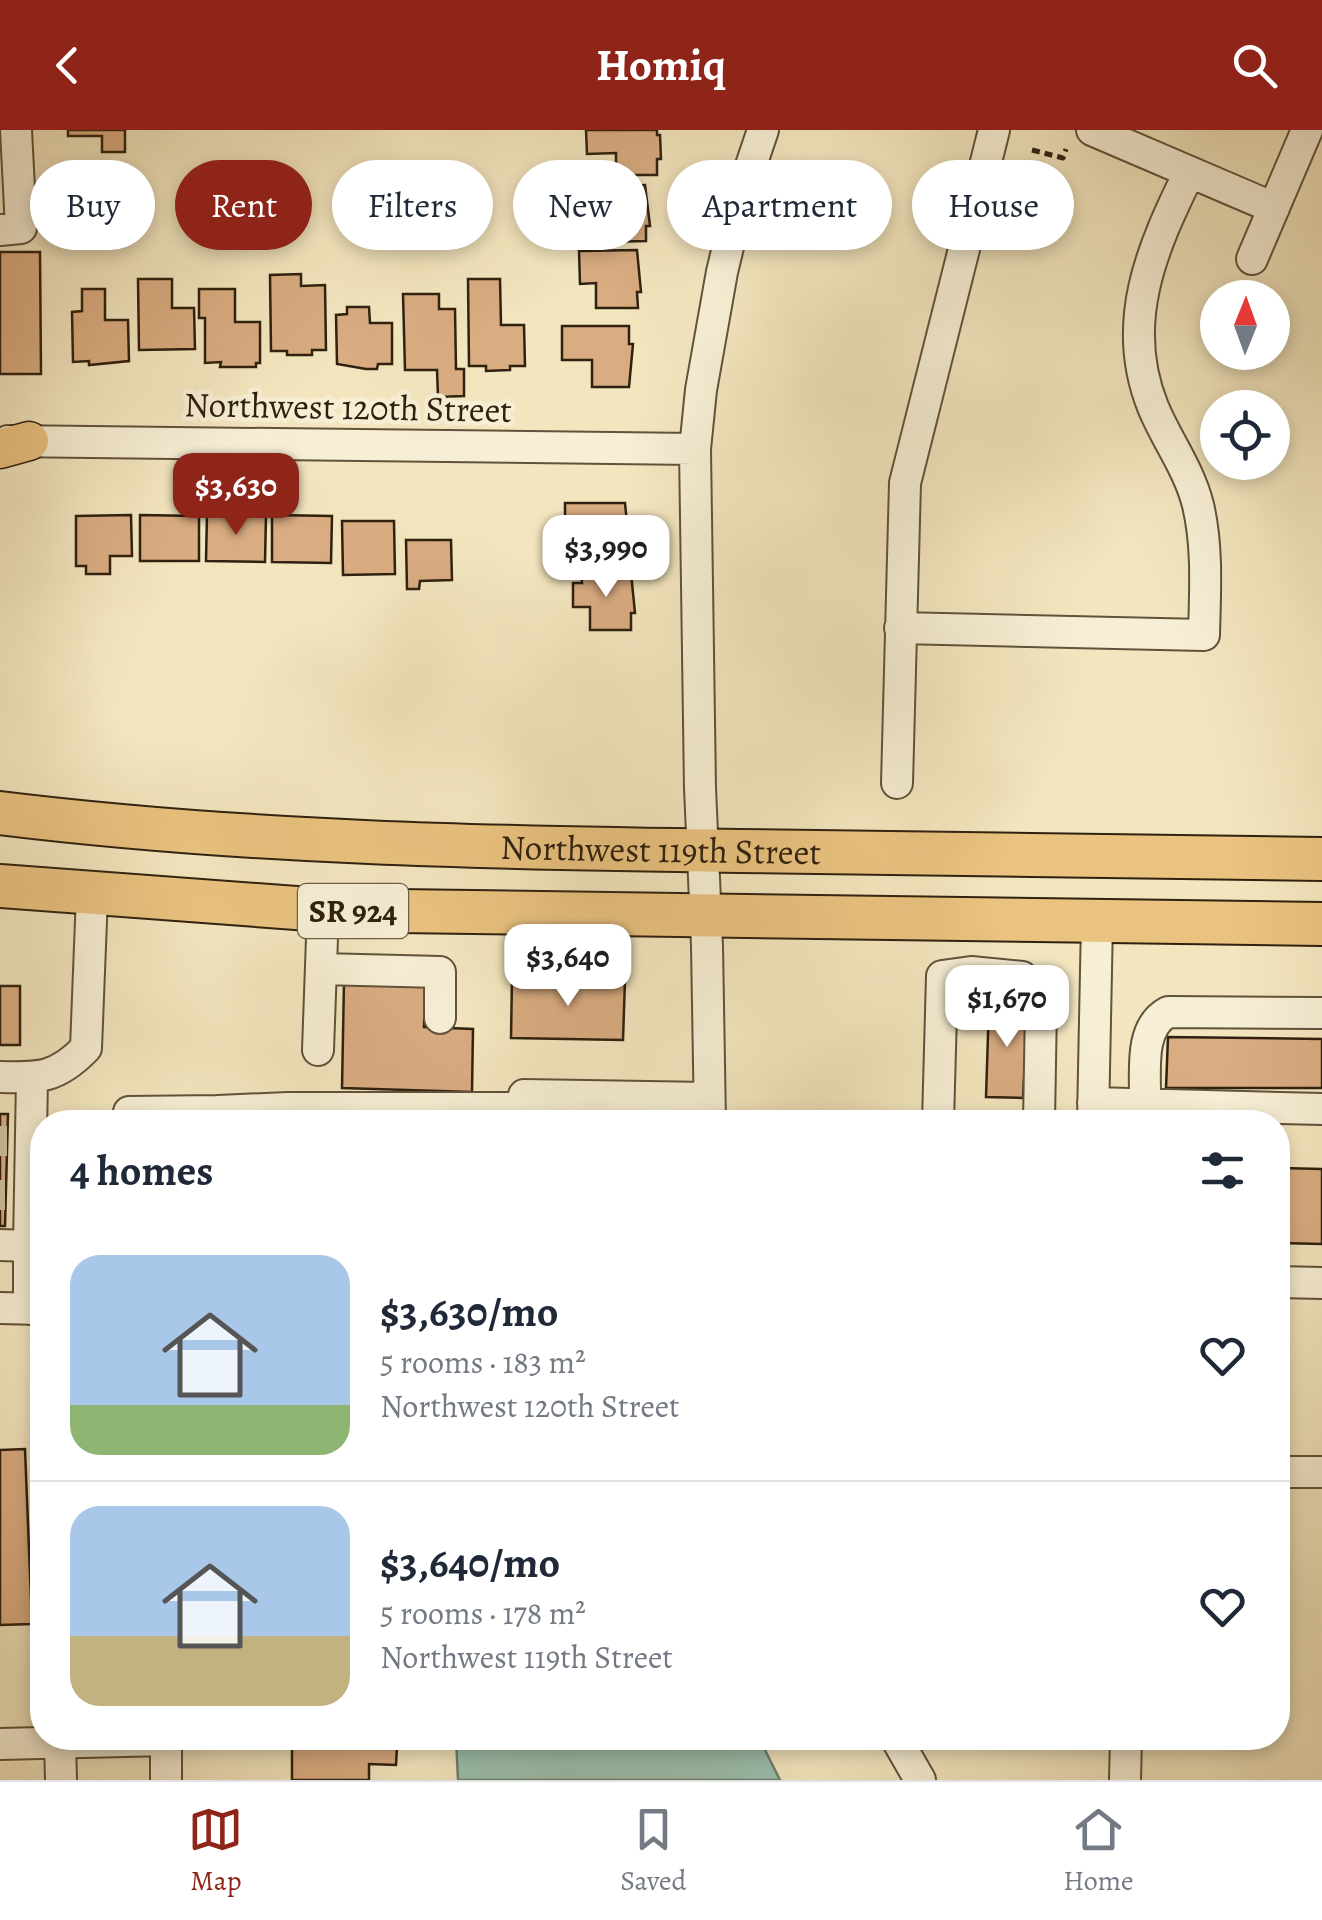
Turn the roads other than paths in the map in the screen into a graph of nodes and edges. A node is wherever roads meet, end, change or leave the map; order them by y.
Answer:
1 (16, 130) edge
2 (763, 130) edge
3 (994, 130) edge
4 (1092, 130) edge
5 (1308, 130) edge
6 (1189, 173) junction
7 (1274, 208) junction
8 (0, 230) edge
9 (1252, 259) dead end
10 (10, 443) edge
11 (695, 449) junction
12 (900, 628) junction
13 (896, 783) dead end
14 (0, 814) edge
15 (702, 850) junction
16 (1322, 859) edge
17 (0, 886) edge
18 (92, 895) junction
19 (322, 910) junction
20 (706, 916) junction
21 (1097, 921) junction
22 (1322, 924) edge
23 (321, 970) junction
24 (1322, 1013) edge
25 (440, 1018) dead end
26 (318, 1050) dead end
27 (0, 1077) edge
28 (32, 1078) junction
29 (1145, 1104) junction
30 (1322, 1109) edge
31 (272, 1110) edge
32 (355, 1110) edge
33 (524, 1110) edge
34 (710, 1110) edge
35 (938, 1110) edge
36 (1039, 1110) edge
37 (1093, 1110) edge
38 (1110, 1110) edge
39 (15, 1245) edge
40 (1290, 1282) edge
41 (1322, 1283) edge
42 (24, 1309) edge
43 (1290, 1472) edge
44 (1322, 1472) edge
45 (0, 1744) edge
46 (30, 1744) edge
47 (60, 1750) edge
48 (166, 1750) edge
49 (903, 1750) edge
50 (1126, 1750) edge
51 (61, 1780) edge
52 (166, 1780) edge
53 (920, 1780) edge
54 (1125, 1780) edge

1 - 8 street
2 - 11 street
3 - 12 street
4 - 6 street
5 - 7 street
6 - 7 street
6 - 12 street
7 - 9 street
10 - 11 street, Northwest 120th Street
11 - 15 street
12 - 13 street
14 - 15 highway, Northwest 119th Street / SR 924
15 - 16 highway, Northwest 119th Street / SR 924
15 - 20 street
17 - 18 highway, Northwest 119th Street / SR 924
18 - 19 highway, Northwest 119th Street / SR 924
18 - 28 street
19 - 20 highway, Northwest 119th Street / SR 924
19 - 23 street
20 - 21 highway, Northwest 119th Street / SR 924
20 - 34 street
21 - 22 highway, Northwest 119th Street / SR 924
21 - 37 street
23 - 25 street
23 - 26 street
24 - 29 street
27 - 28 street
28 - 39 street
29 - 30 street
29 - 38 street
31 - 32 street
33 - 34 street
35 - 36 street
39 - 42 street
40 - 41 street
43 - 44 street
45 - 46 street
47 - 51 street
48 - 52 street
49 - 53 street
50 - 54 street

